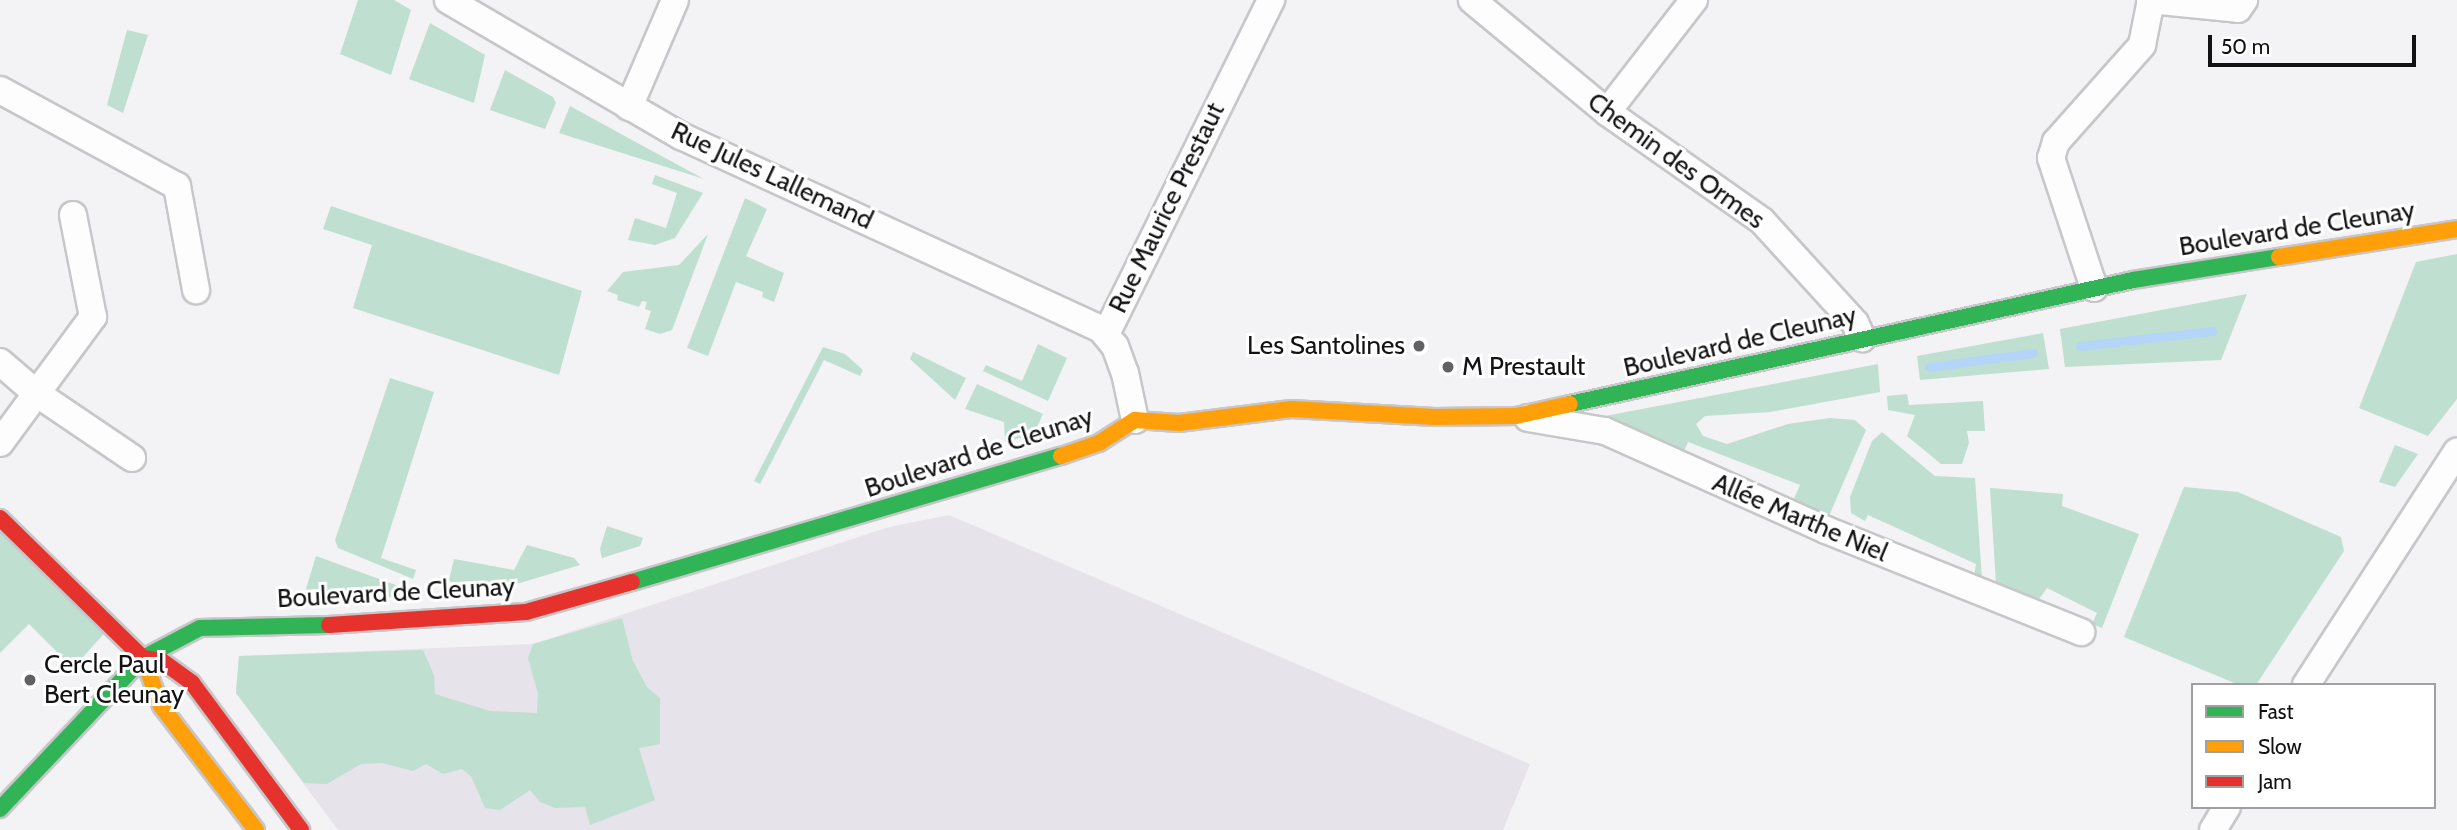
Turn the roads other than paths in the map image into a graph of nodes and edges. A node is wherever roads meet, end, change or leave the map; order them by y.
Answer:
1 (448, 0) edge
2 (675, 0) edge
3 (1271, 0) edge
4 (1472, 0) edge
5 (1694, 0) edge
6 (2150, 0) edge
7 (2245, 0) edge
8 (0, 90) edge
9 (629, 107) junction
10 (1607, 112) junction
11 (73, 215) dead end
12 (2457, 229) edge
13 (2094, 288) junction
14 (196, 290) dead end
15 (1106, 334) junction
16 (1862, 338) junction
17 (0, 362) edge
18 (36, 393) junction
19 (1516, 416) junction
20 (1135, 420) junction
21 (0, 443) edge
22 (2457, 452) edge
23 (132, 458) dead end
24 (0, 519) edge
25 (2081, 632) dead end
26 (143, 659) junction
27 (2307, 683) edge
28 (0, 809) edge
29 (2226, 809) edge
30 (256, 830) edge
31 (301, 830) edge
32 (2213, 830) edge

1 - 9 street, Rue Jules Lallemand
2 - 9 street
3 - 15 street, Rue Maurice Prestaut
4 - 10 street, Chemin des Ormes
5 - 10 street
6 - 7 street
6 - 13 street
8 - 14 street
9 - 15 street, Rue Jules Lallemand
10 - 16 street, Chemin des Ormes
11 - 18 street
12 - 13 main road, Boulevard de Cleunay
13 - 16 main road, Boulevard de Cleunay
15 - 20 street, Rue Maurice Prestaut
16 - 19 main road, Boulevard de Cleunay
17 - 18 street
18 - 21 street
18 - 23 street
19 - 20 main road, Boulevard de Cleunay
19 - 25 street, Allée Marthe Niel
20 - 26 main road, Boulevard de Cleunay
22 - 27 street
24 - 26 main road
26 - 28 main road, Boulevard de Cleunay
26 - 30 main road
26 - 31 main road
29 - 32 street

